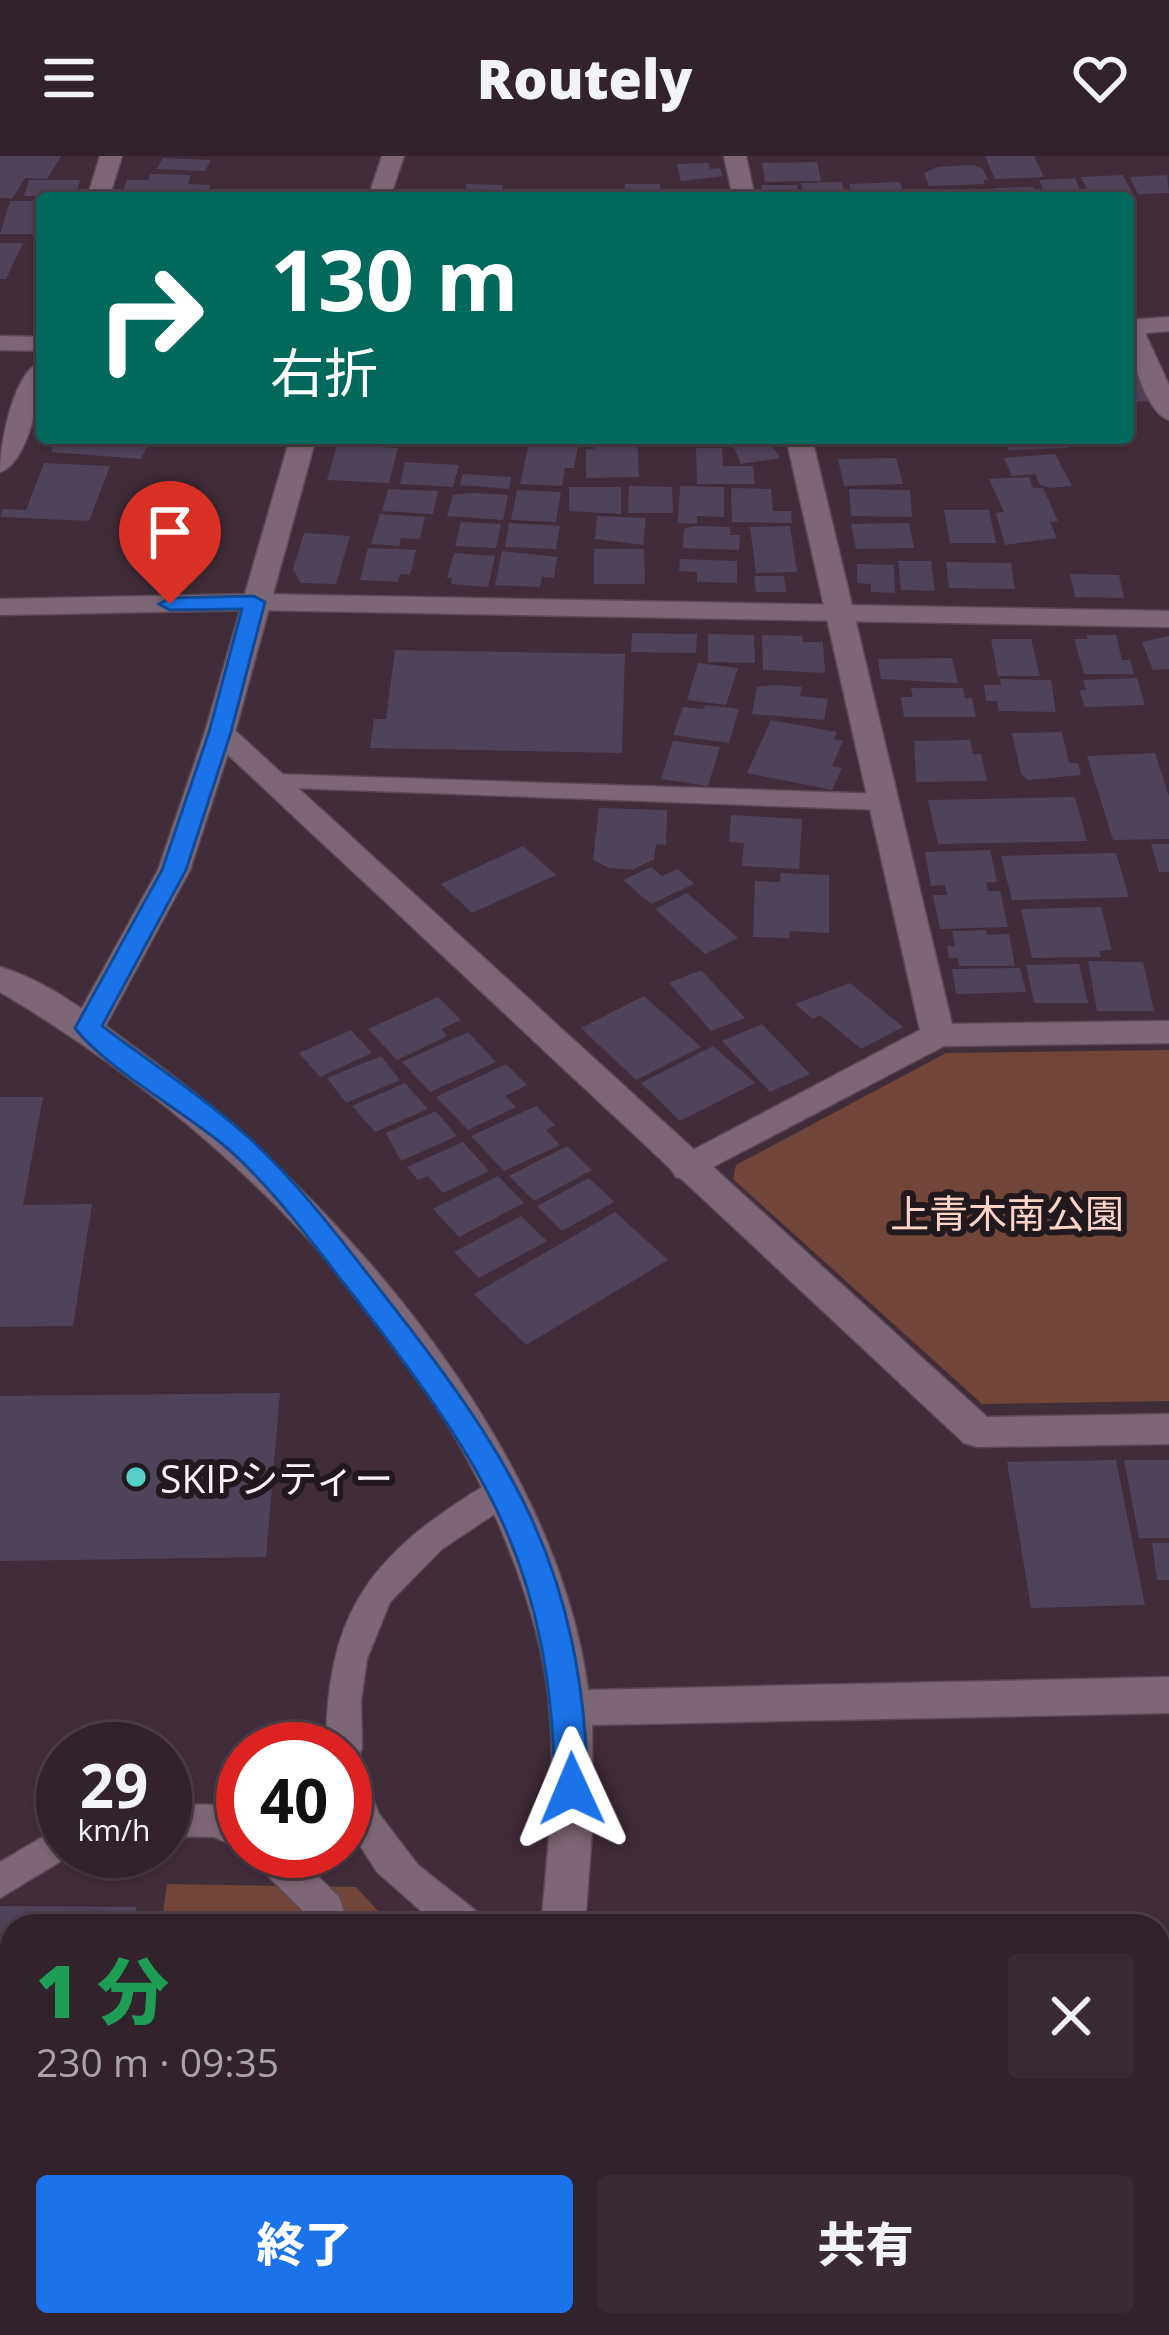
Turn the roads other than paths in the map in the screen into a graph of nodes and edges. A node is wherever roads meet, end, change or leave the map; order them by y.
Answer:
1 (111, 156) edge
2 (393, 156) edge
3 (735, 156) edge
4 (100, 192) edge
5 (381, 192) edge
6 (743, 192) edge
7 (1169, 324) edge
8 (1134, 327) edge
9 (1134, 338) edge
10 (0, 343) edge
11 (36, 344) edge
12 (36, 382) edge
13 (1169, 412) edge
14 (301, 444) edge
15 (800, 444) edge
16 (0, 464) edge
17 (254, 602) junction
18 (0, 607) edge
19 (841, 612) junction
20 (1169, 620) edge
21 (220, 732) junction
22 (274, 782) junction
23 (884, 802) junction
24 (0, 978) edge
25 (88, 1028) junction
26 (1169, 1032) edge
27 (938, 1035) junction
28 (688, 1168) junction
29 (1169, 1429) edge
30 (505, 1490) junction
31 (1169, 1695) edge
32 (570, 1708) junction
33 (342, 1722) edge
34 (372, 1841) edge
35 (36, 1859) edge
36 (294, 1878) edge
37 (0, 1882) edge
38 (327, 1914) edge
39 (451, 1914) edge
40 (564, 1914) edge

1 - 4 street
2 - 5 street
3 - 6 street
7 - 8 street
9 - 13 street
10 - 11 street
12 - 16 street
14 - 17 street
15 - 19 street
17 - 18 street
17 - 19 street
17 - 21 street
19 - 20 street
19 - 23 street
21 - 22 street
21 - 25 street
22 - 23 lane
22 - 28 street
23 - 27 street
24 - 25 street
25 - 30 street
26 - 27 street
27 - 28 street
28 - 29 street
30 - 32 street
30 - 33 lane
31 - 32 street
32 - 40 street
34 - 39 lane
35 - 37 lane
36 - 38 lane

